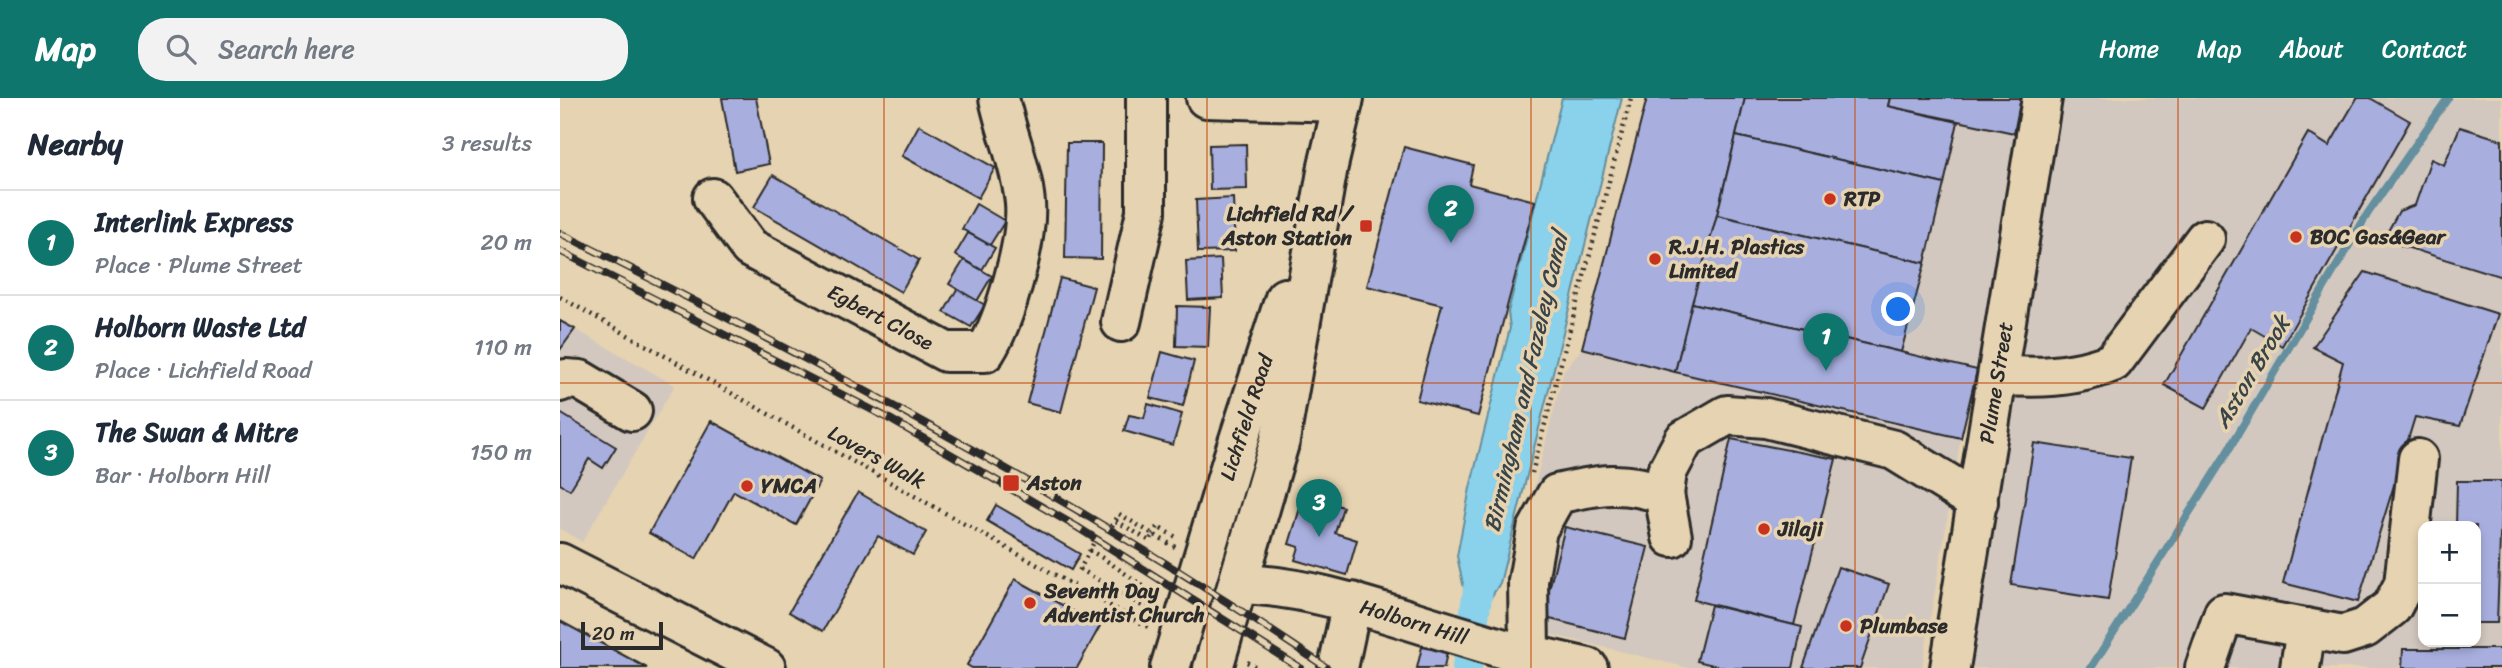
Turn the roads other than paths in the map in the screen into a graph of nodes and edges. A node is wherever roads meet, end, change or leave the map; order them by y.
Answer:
1 (999, 98) edge
2 (1146, 98) edge
3 (1206, 98) edge
4 (2042, 98) edge
5 (1343, 100) edge
6 (1328, 166) junction
7 (713, 198) dead end
8 (2205, 239) dead end
9 (1121, 322) dead end
10 (1999, 375) junction
11 (560, 382) edge
12 (632, 411) dead end
13 (2418, 459) dead end
14 (1664, 494) junction
15 (1978, 502) junction
16 (1672, 537) dead end
17 (560, 563) edge
18 (1239, 584) junction
19 (1352, 602) junction
20 (2306, 628) junction
21 (1171, 644) edge
22 (1516, 651) junction
23 (766, 668) edge
24 (1213, 668) edge
25 (1338, 668) edge
26 (1588, 668) edge
27 (1950, 668) edge
28 (2205, 668) edge
29 (2300, 668) edge

1 - 7 street, Egbert Close
2 - 9 street
3 - 5 street
4 - 10 street, Plume Street
5 - 6 street, Lichfield Road
6 - 18 street, Lichfield Road
6 - 21 street, Lichfield Road
8 - 10 street
10 - 15 street, Plume Street
11 - 12 street
13 - 20 street
14 - 15 street
14 - 16 street
14 - 22 street
15 - 27 street, Plume Street
17 - 23 street
18 - 19 street, Holborn Hill
18 - 24 street, Lichfield Road
19 - 22 street, Holborn Hill, bridge
19 - 25 street
20 - 28 street
20 - 29 street
22 - 26 street, Holborn Hill

